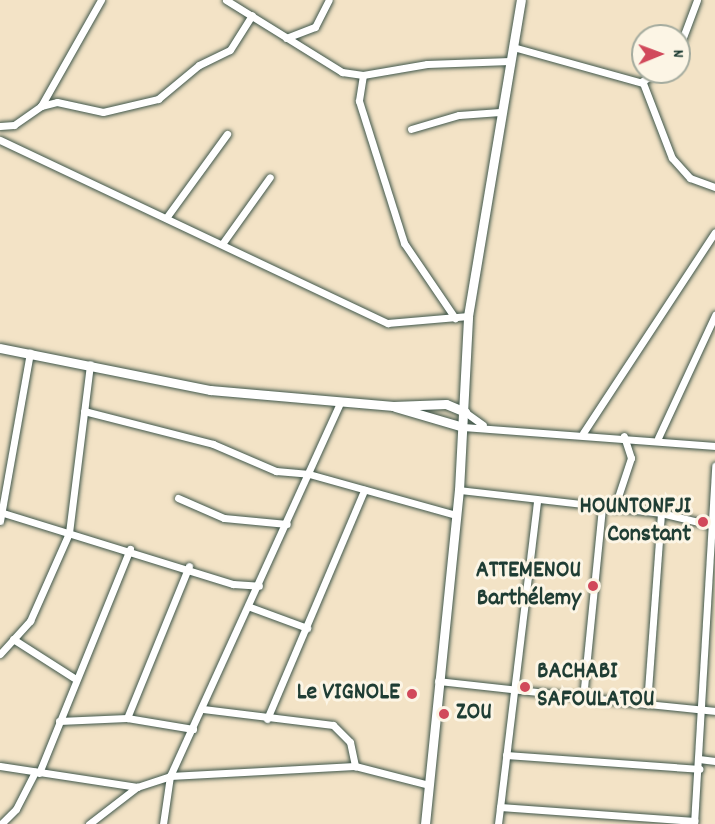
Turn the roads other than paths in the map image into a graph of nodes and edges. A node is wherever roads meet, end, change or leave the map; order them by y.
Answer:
1 (101, 0) edge
2 (226, 0) edge
3 (328, 0) edge
4 (521, 0) edge
5 (697, 0) edge
6 (252, 15) junction
7 (688, 24) edge
8 (286, 38) junction
9 (513, 46) junction
10 (510, 61) junction
11 (363, 75) junction
12 (631, 79) edge
13 (642, 84) edge
14 (41, 106) junction
15 (500, 112) junction
16 (0, 126) edge
17 (411, 129) dead end
18 (227, 134) dead end
19 (0, 140) edge
20 (270, 177) dead end
21 (715, 187) edge
22 (166, 218) junction
23 (715, 232) edge
24 (222, 244) junction
25 (715, 315) edge
26 (468, 316) junction
27 (454, 318) junction
28 (0, 348) edge
29 (30, 353) junction
30 (90, 364) junction
31 (340, 403) junction
32 (393, 406) junction
33 (84, 411) junction
34 (465, 412) junction
35 (483, 425) junction
36 (464, 427) junction
37 (584, 433) junction
38 (624, 436) junction
39 (658, 438) junction
40 (715, 446) edge
41 (715, 465) edge
42 (309, 474) junction
43 (364, 490) junction
44 (459, 490) junction
45 (178, 498) dead end
46 (537, 500) junction
47 (602, 508) junction
48 (614, 509) junction
49 (1, 513) edge
50 (661, 513) junction
51 (456, 515) junction
52 (0, 521) edge
53 (287, 524) junction
54 (713, 526) edge
55 (69, 533) junction
56 (130, 549) junction
57 (189, 566) junction
58 (259, 586) junction
59 (250, 607) junction
60 (307, 628) junction
61 (14, 639) junction
62 (707, 641) junction
63 (715, 642) edge
64 (0, 654) edge
65 (74, 678) junction
66 (438, 681) junction
67 (513, 690) junction
68 (583, 698) junction
69 (647, 704) junction
70 (203, 709) junction
71 (702, 710) junction
72 (715, 711) edge
73 (127, 718) junction
74 (267, 719) junction
75 (59, 722) junction
76 (193, 729) junction
77 (506, 755) junction
78 (699, 759) junction
79 (715, 761) edge
80 (0, 766) edge
81 (355, 766) junction
82 (699, 768) junction
83 (37, 772) junction
84 (170, 776) junction
85 (429, 785) junction
86 (137, 787) junction
87 (500, 807) junction
88 (694, 823) edge
89 (1, 824) edge
90 (89, 824) edge
91 (163, 824) edge
92 (425, 824) edge
93 (498, 824) edge

1 - 14 street
2 - 6 street
3 - 8 street
4 - 9 street
5 - 7 street
6 - 8 street
6 - 14 street
8 - 11 street
9 - 10 street
9 - 12 street
10 - 11 street
10 - 15 street
11 - 27 street
13 - 21 street
14 - 16 street
15 - 17 street
15 - 26 street
18 - 22 street
19 - 22 street
20 - 24 street
22 - 24 street
23 - 37 street
24 - 27 street
25 - 39 street
26 - 27 street
26 - 34 street
28 - 29 street
29 - 30 street
29 - 49 street
30 - 31 street
30 - 33 street
31 - 32 street
31 - 42 street
32 - 34 street
32 - 36 street
33 - 42 street
33 - 55 street
34 - 35 street
34 - 36 street
35 - 36 street
35 - 37 street
36 - 44 street
37 - 38 street
38 - 39 street
38 - 48 street
39 - 40 street
41 - 54 street
42 - 43 street
42 - 53 street
43 - 51 street
43 - 60 street
44 - 46 street
44 - 51 street
45 - 53 street
46 - 47 street
46 - 67 street
47 - 48 street
47 - 68 street
48 - 50 street
49 - 52 street
49 - 55 street
50 - 54 street
50 - 69 street
51 - 66 street
53 - 58 street
54 - 62 street
55 - 56 street
55 - 61 street
56 - 57 street
56 - 65 street
57 - 58 street
57 - 73 street
58 - 59 street
59 - 60 street
59 - 70 street
60 - 74 street
61 - 64 street
61 - 65 street
62 - 63 street
62 - 71 street
65 - 75 street
66 - 67 street
66 - 85 street
67 - 68 street
67 - 77 street
68 - 69 street
69 - 71 street
70 - 74 street
70 - 76 street
71 - 72 street
71 - 78 street
73 - 75 street
73 - 76 street
74 - 81 street
75 - 83 street
76 - 84 street
77 - 82 street
77 - 87 street
78 - 79 street
78 - 82 street
80 - 83 street
81 - 84 street
81 - 85 street
82 - 88 street
83 - 86 street
83 - 89 street
84 - 86 street
84 - 91 street
85 - 92 street
86 - 90 street
87 - 88 street
87 - 93 street

